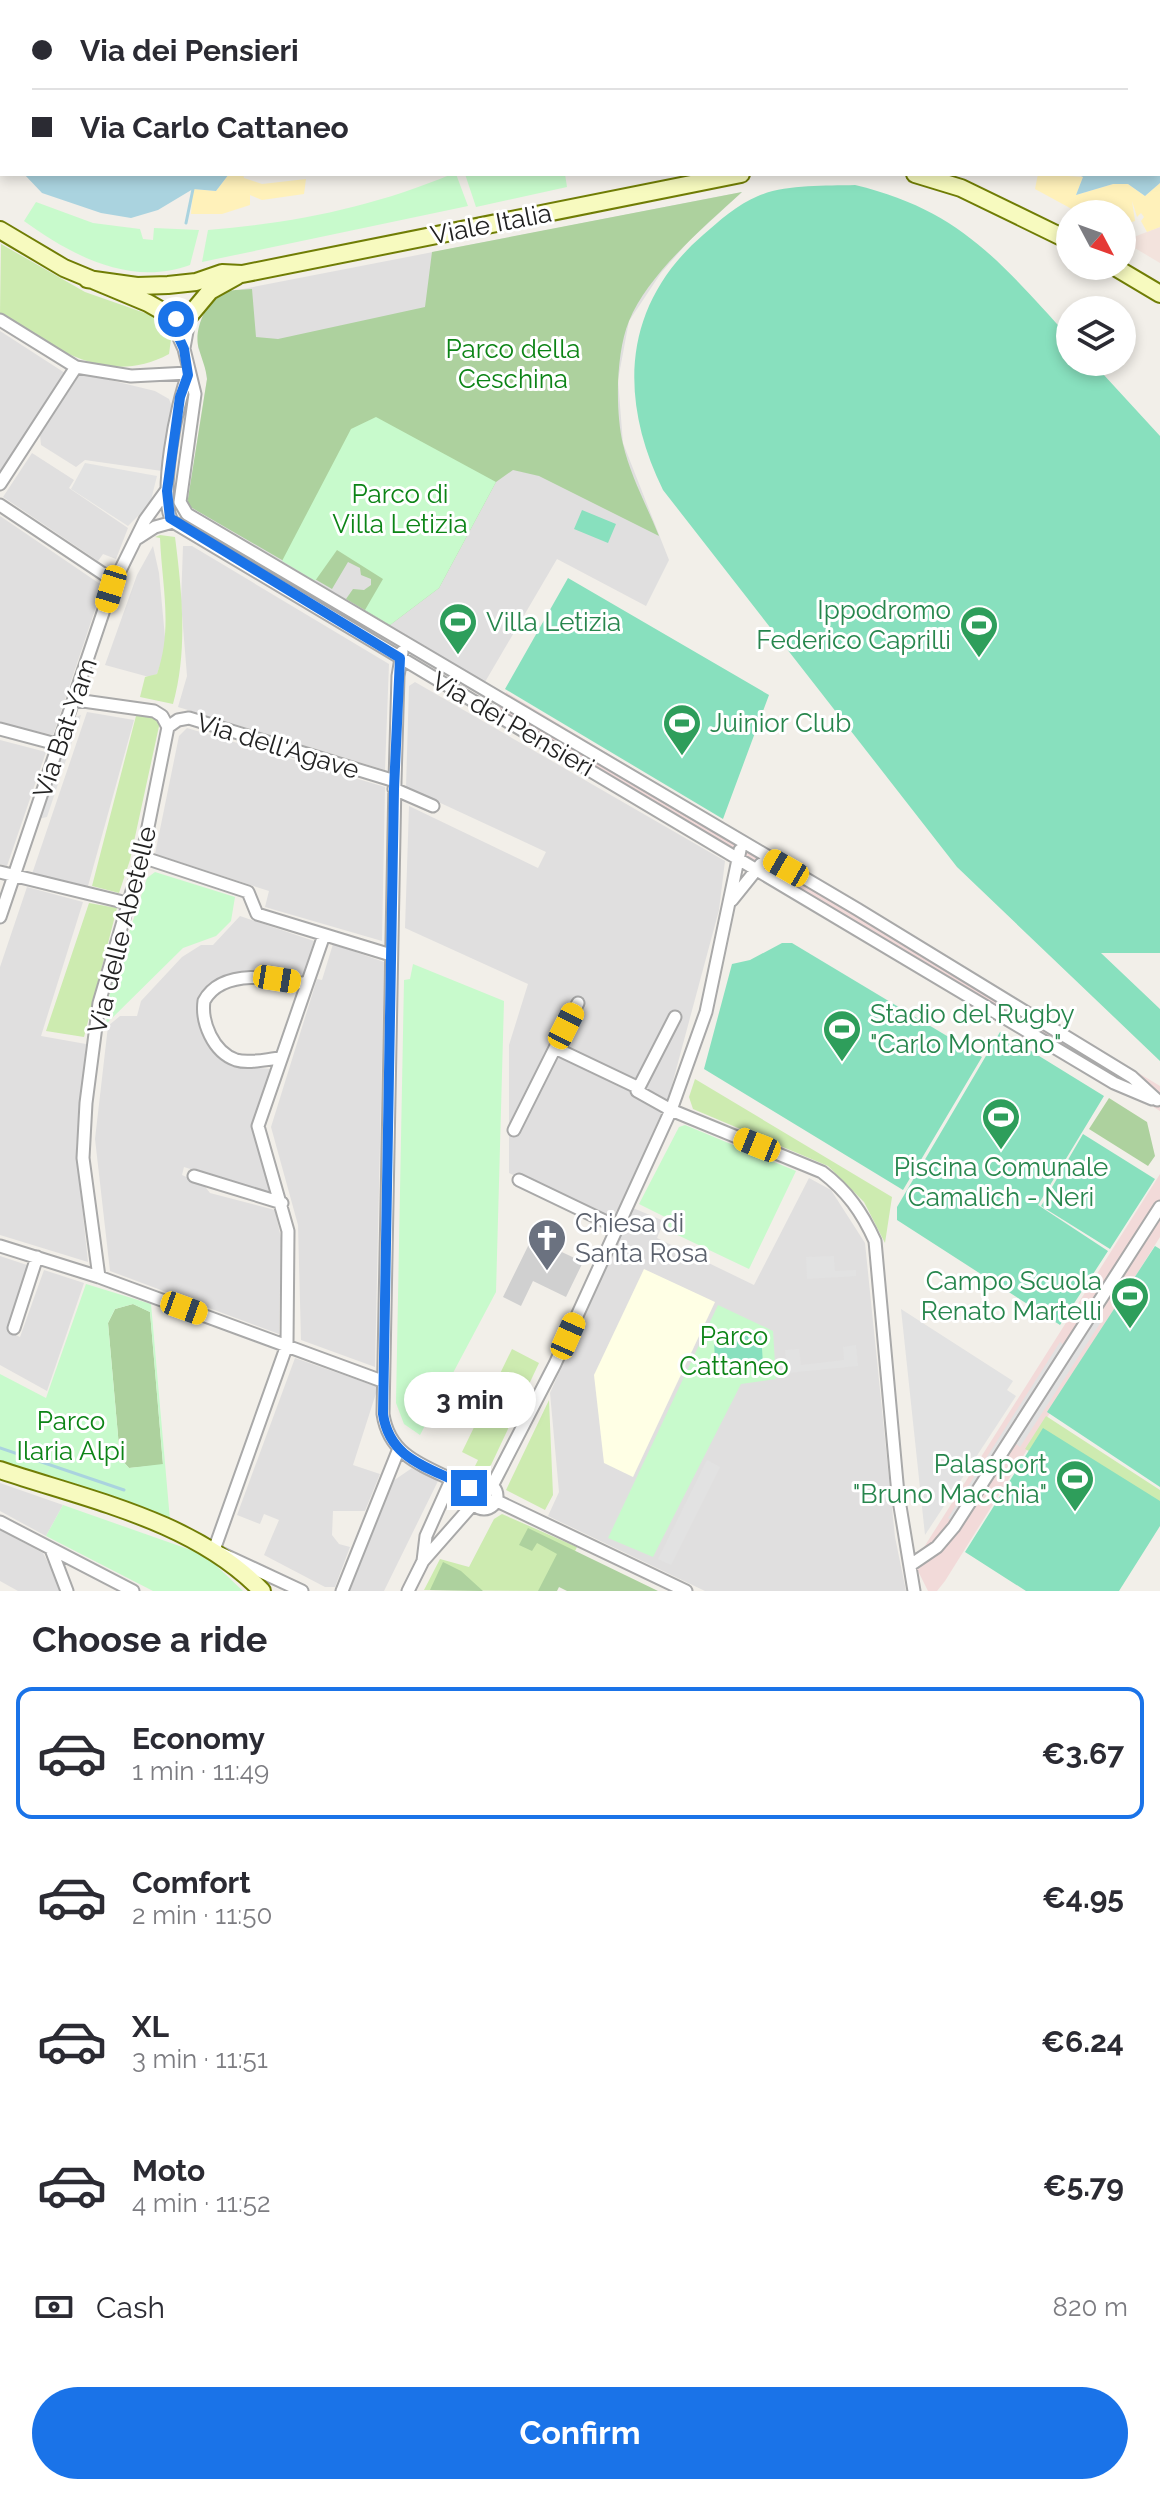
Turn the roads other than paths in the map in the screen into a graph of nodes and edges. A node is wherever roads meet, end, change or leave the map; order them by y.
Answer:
1 (731, 176) edge
2 (921, 176) edge
3 (0, 231) edge
4 (1056, 234) edge
5 (242, 274) junction
6 (87, 279) junction
7 (1136, 280) edge
8 (187, 284) junction
9 (168, 285) junction
10 (1160, 294) edge
11 (194, 310) junction
12 (166, 314) junction
13 (0, 320) edge
14 (184, 349) junction
15 (76, 367) junction
16 (188, 374) junction
17 (0, 484) edge
18 (167, 491) junction
19 (0, 505) edge
20 (173, 522) junction
21 (135, 540) junction
22 (114, 581) junction
23 (404, 644) junction
24 (400, 658) junction
25 (76, 700) junction
26 (168, 727) junction
27 (0, 729) edge
28 (60, 745) junction
29 (394, 785) junction
30 (433, 806) dead end
31 (744, 844) junction
32 (737, 856) junction
33 (142, 857) junction
34 (766, 857) junction
35 (759, 869) junction
36 (0, 872) edge
37 (14, 877) junction
38 (731, 901) junction
39 (127, 903) junction
40 (0, 917) edge
41 (324, 935) junction
42 (391, 955) junction
43 (307, 984) junction
44 (578, 1003) dead end
45 (675, 1017) dead end
46 (555, 1048) junction
47 (281, 1058) junction
48 (639, 1088) junction
49 (1158, 1101) edge
50 (671, 1110) junction
51 (514, 1130) dead end
52 (194, 1176) dead end
53 (519, 1180) dead end
54 (282, 1203) junction
55 (1160, 1207) edge
56 (617, 1227) junction
57 (0, 1246) edge
58 (37, 1257) junction
59 (99, 1277) junction
60 (14, 1328) dead end
61 (287, 1345) junction
62 (382, 1381) junction
63 (398, 1451) junction
64 (0, 1470) edge
65 (452, 1478) junction
66 (492, 1486) junction
67 (473, 1490) junction
68 (495, 1500) junction
69 (474, 1503) junction
70 (0, 1522) edge
71 (51, 1549) junction
72 (214, 1550) junction
73 (423, 1561) junction
74 (912, 1564) junction
75 (67, 1591) edge
76 (133, 1591) edge
77 (262, 1591) edge
78 (302, 1591) edge
79 (342, 1591) edge
80 (408, 1591) edge
81 (686, 1591) edge
82 (914, 1591) edge

1 - 5 main road, Viale Italia
2 - 4 main road
3 - 6 main road
5 - 8 main road, Viale Italia
5 - 11 main road, Viale Italia
6 - 9 main road
6 - 12 main road
7 - 10 main road
8 - 9 main road
8 - 11 main road
9 - 12 main road
11 - 12 main road
11 - 14 street, Via dei Pensieri
12 - 14 street, Via dei Pensieri
13 - 15 street
14 - 16 street, Via dei Pensieri
15 - 16 street
15 - 17 street
16 - 18 street, Via dei Pensieri
16 - 23 street, Via dei Pensieri
18 - 20 street, Via dei Pensieri
18 - 21 street, Via Bat-Yam
19 - 22 street
20 - 21 street
20 - 24 street, Via dei Pensieri
21 - 22 street, Via Bat-Yam
22 - 25 street, Via Bat-Yam
23 - 24 street
23 - 31 street, Via dei Pensieri
24 - 29 street
24 - 32 street, Via dei Pensieri
25 - 26 street, Via dell'Agave
25 - 28 street, Via Bat-Yam
26 - 29 street, Via dell'Agave
26 - 33 street, Via delle Abetelle
27 - 28 street
28 - 37 street, Via Bat-Yam
29 - 30 street, Via dell'Agave
29 - 42 street
31 - 32 street
31 - 34 street, Via dei Pensieri
32 - 35 street, Via dei Pensieri
32 - 38 street
33 - 39 street, Via delle Abetelle
33 - 41 street
34 - 35 street
34 - 49 street, Via dei Pensieri
35 - 38 street
35 - 49 street, Via dei Pensieri
36 - 37 street
37 - 39 street
37 - 40 street, Via Bat-Yam
38 - 50 street
39 - 59 street, Via delle Abetelle
41 - 42 street
41 - 43 street
42 - 62 street
43 - 47 street
43 - 47 street
44 - 46 street
45 - 48 street
46 - 48 street
46 - 51 street
47 - 54 street
48 - 50 street
50 - 56 street
50 - 74 street
52 - 54 street
53 - 56 street
54 - 61 street
55 - 74 street
56 - 66 street
57 - 58 street
58 - 59 street
58 - 60 street
59 - 61 street
61 - 62 street
61 - 72 street
62 - 63 street
63 - 65 street
63 - 79 street
64 - 72 main road
65 - 67 street
65 - 73 street
66 - 67 street
66 - 68 street
67 - 69 street
68 - 69 street
68 - 81 street
69 - 73 street
70 - 71 street
71 - 75 street
71 - 76 street
72 - 77 main road
72 - 78 street
73 - 80 street
74 - 82 street

